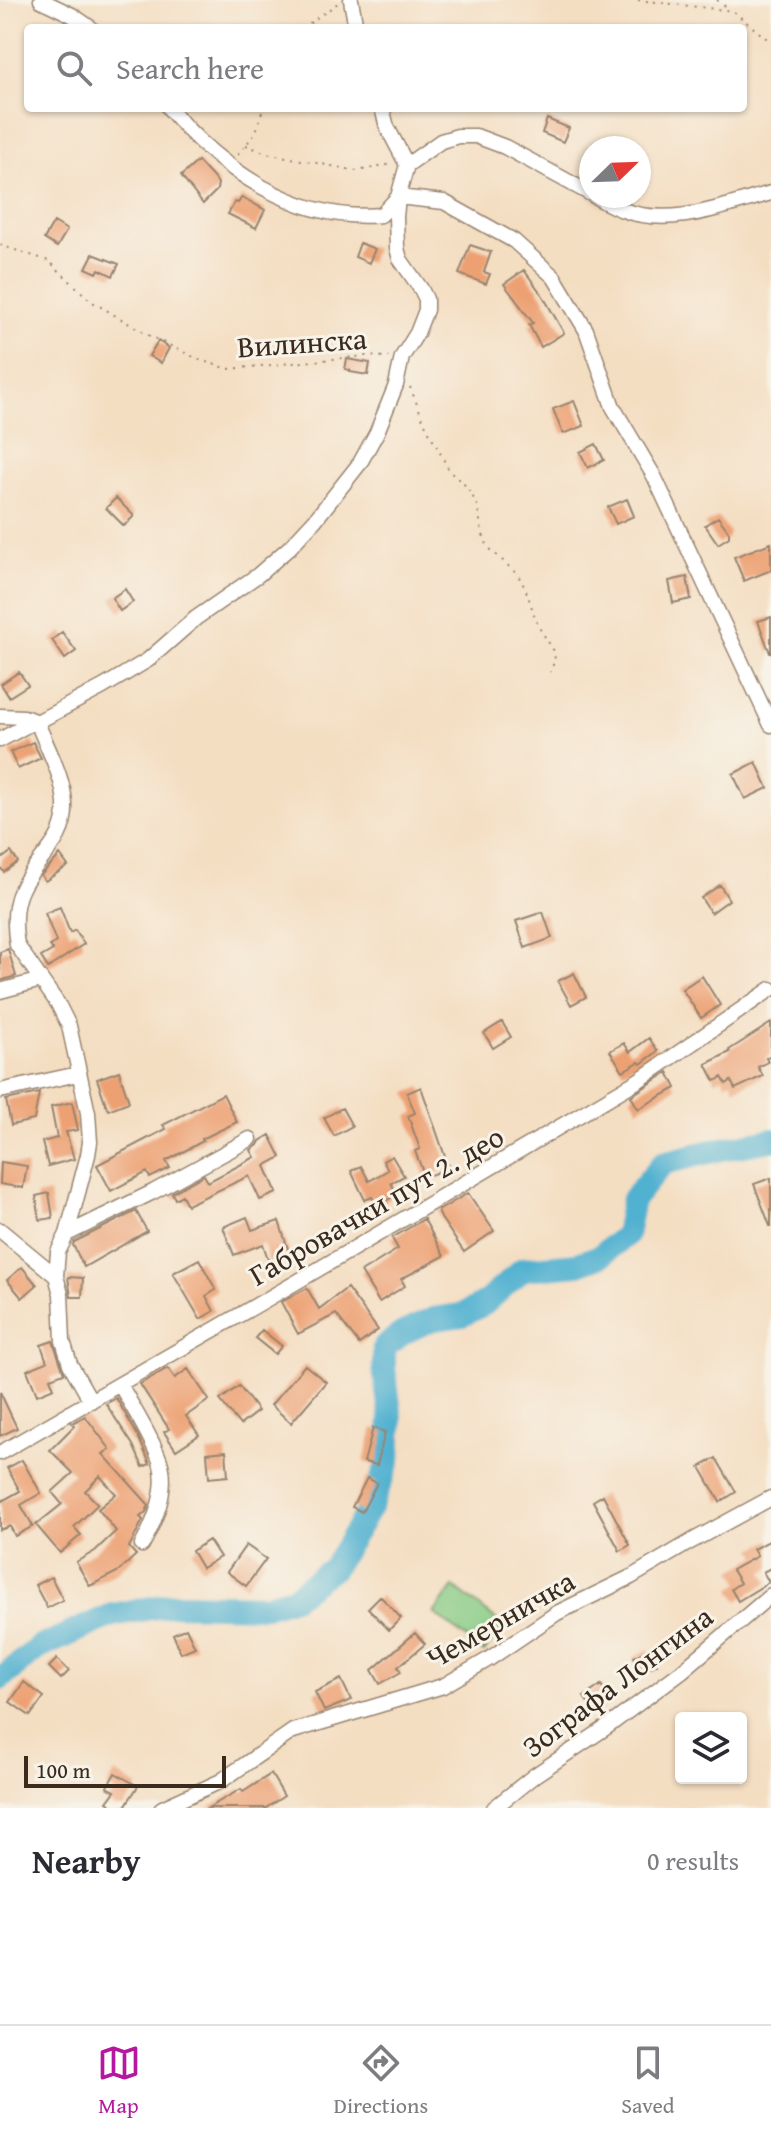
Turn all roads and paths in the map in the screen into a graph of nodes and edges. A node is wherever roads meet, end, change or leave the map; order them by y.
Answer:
1 (41, 0) edge
2 (343, 0) edge
3 (351, 0) edge
4 (638, 0) edge
5 (717, 0) edge
6 (733, 11) junction
7 (85, 24) edge
8 (309, 24) edge
9 (355, 24) edge
10 (771, 42) edge
11 (172, 112) edge
12 (262, 112) edge
13 (383, 112) edge
14 (246, 145) junction
15 (406, 163) junction
16 (230, 165) junction
17 (579, 187) edge
18 (771, 193) edge
19 (398, 197) junction
20 (618, 208) edge
21 (0, 245) edge
22 (401, 363) junction
23 (550, 672) dead end
24 (0, 716) edge
25 (31, 720) junction
26 (771, 725) edge
27 (0, 740) edge
28 (17, 945) junction
29 (0, 949) edge
30 (41, 980) junction
31 (771, 989) edge
32 (0, 991) edge
33 (78, 1074) junction
34 (0, 1091) edge
35 (250, 1139) dead end
36 (0, 1230) edge
37 (67, 1234) junction
38 (56, 1276) junction
39 (120, 1384) junction
40 (91, 1401) junction
41 (0, 1453) edge
42 (771, 1498) edge
43 (142, 1545) dead end
44 (771, 1595) edge
45 (162, 1808) edge
46 (494, 1808) edge

1 - 7 street
2 - 8 path
3 - 9 street
4 - 6 path
5 - 6 path
6 - 10 path
11 - 16 street
12 - 14 path
13 - 15 street
14 - 15 path
14 - 16 path
15 - 17 street
15 - 19 street
16 - 19 street
18 - 20 street
19 - 22 street
19 - 26 street
21 - 22 path, Вилинска
22 - 23 path
22 - 25 street
24 - 25 street
25 - 27 street
25 - 28 street
28 - 29 street
28 - 30 street
30 - 32 street
30 - 33 street
31 - 39 street, Габровачки пут 2. део
33 - 34 street
33 - 37 street
35 - 37 street
36 - 38 street
37 - 38 street
38 - 40 street
39 - 40 street, Габровачки пут 2. део
39 - 43 street
40 - 41 street, Габровачки пут 2. део
42 - 45 street, Чемерничка
44 - 46 street, Зографа Лонгина

